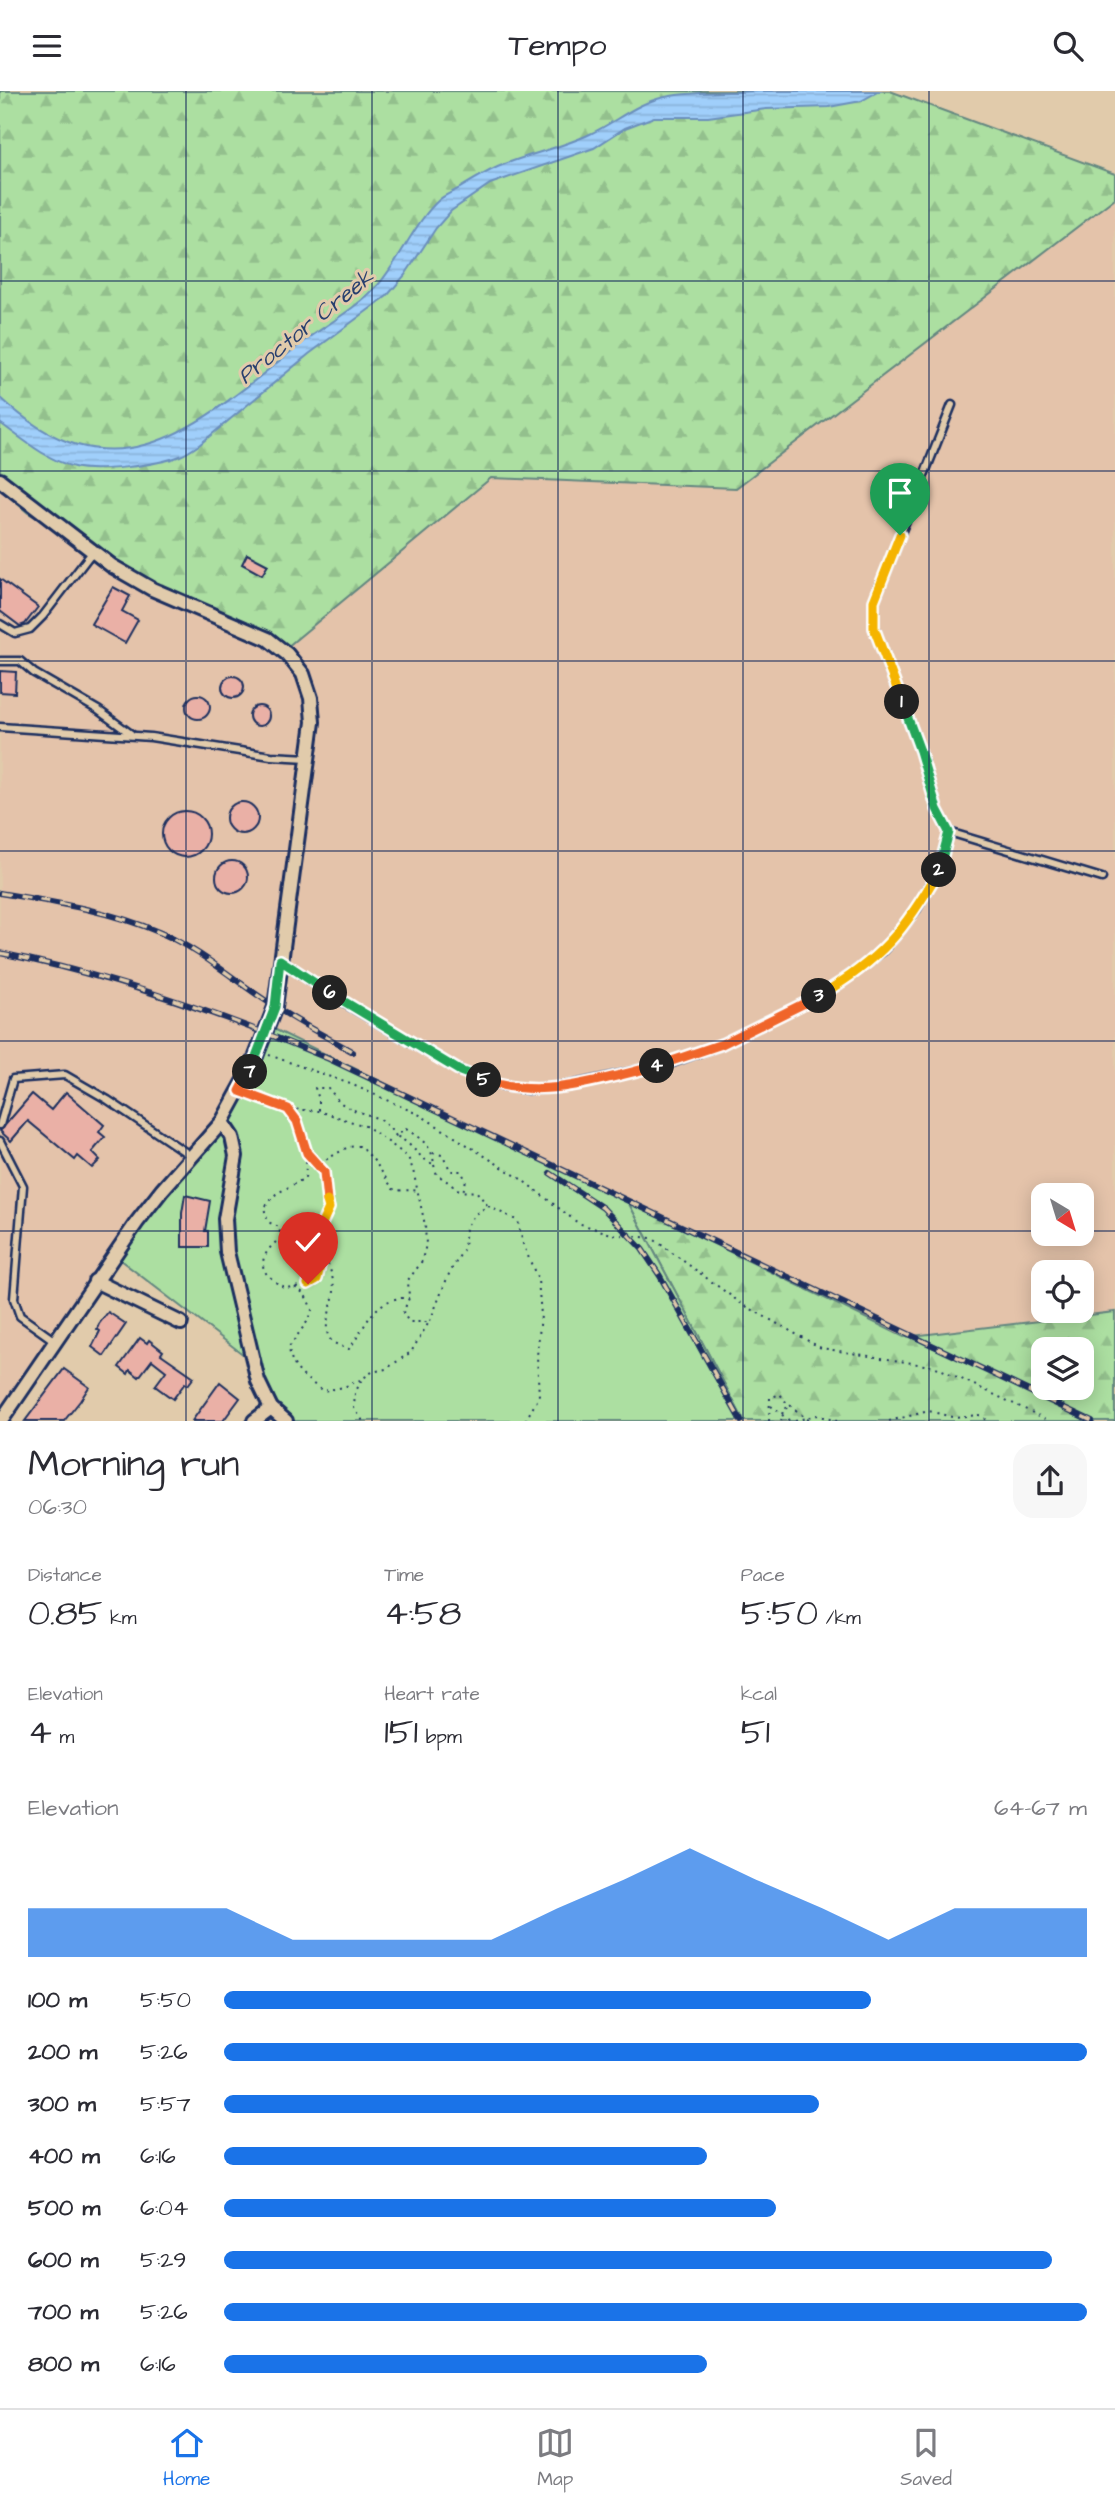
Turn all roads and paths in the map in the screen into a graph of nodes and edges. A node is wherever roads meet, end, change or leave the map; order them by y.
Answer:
1 (952, 405) dead end
2 (0, 480) edge
3 (93, 551) junction
4 (0, 624) edge
5 (0, 661) edge
6 (0, 727) edge
7 (133, 735) junction
8 (308, 758) junction
9 (949, 832) junction
10 (1102, 878) dead end
11 (280, 960) junction
12 (258, 1051) junction
13 (240, 1091) junction
14 (288, 1109) junction
15 (319, 1111) junction
16 (222, 1122) junction
17 (0, 1125) edge
18 (396, 1136) junction
19 (0, 1141) edge
20 (307, 1153) junction
21 (433, 1153) junction
22 (192, 1158) junction
23 (318, 1164) junction
24 (434, 1164) junction
25 (418, 1191) junction
26 (463, 1193) junction
27 (488, 1206) junction
28 (320, 1230) junction
29 (95, 1281) junction
30 (295, 1287) junction
31 (409, 1298) junction
32 (429, 1322) junction
33 (181, 1323) dead end
34 (55, 1341) junction
35 (362, 1379) junction
36 (791, 1405) junction
37 (770, 1406) junction
38 (271, 1408) junction
39 (782, 1416) junction
40 (804, 1417) junction
41 (1, 1421) edge
42 (254, 1421) edge
43 (285, 1421) edge
44 (363, 1421) edge
45 (525, 1421) edge
46 (769, 1421) edge
47 (781, 1421) edge
48 (790, 1421) edge
49 (795, 1421) edge
50 (809, 1421) edge
51 (837, 1421) edge
52 (889, 1421) edge
53 (987, 1421) edge
54 (1050, 1421) edge

1 - 9 lane
2 - 3 street
3 - 4 lane
3 - 8 street
5 - 7 lane
6 - 7 lane
7 - 8 lane
8 - 11 street
9 - 10 lane
9 - 11 lane
11 - 12 street
12 - 13 street
12 - 54 path
13 - 14 path
13 - 16 street
14 - 15 path
14 - 20 path
15 - 18 path
15 - 25 path
16 - 22 street
16 - 38 street
17 - 22 lane
18 - 21 path
18 - 24 path
19 - 34 lane
20 - 23 path
20 - 30 path
21 - 24 path
21 - 26 path
22 - 29 street
23 - 25 path
23 - 28 path
24 - 26 path
25 - 31 path
26 - 27 path
27 - 32 path
27 - 45 path
28 - 30 path
28 - 31 path
29 - 33 street
29 - 34 street
30 - 35 path
31 - 32 path
32 - 35 path
34 - 41 street
35 - 44 path
36 - 37 path
36 - 39 path
36 - 40 path
37 - 39 path
37 - 46 path
38 - 42 street
38 - 43 street
39 - 47 path
39 - 48 path
40 - 49 path
40 - 50 path
40 - 51 path
52 - 53 path

